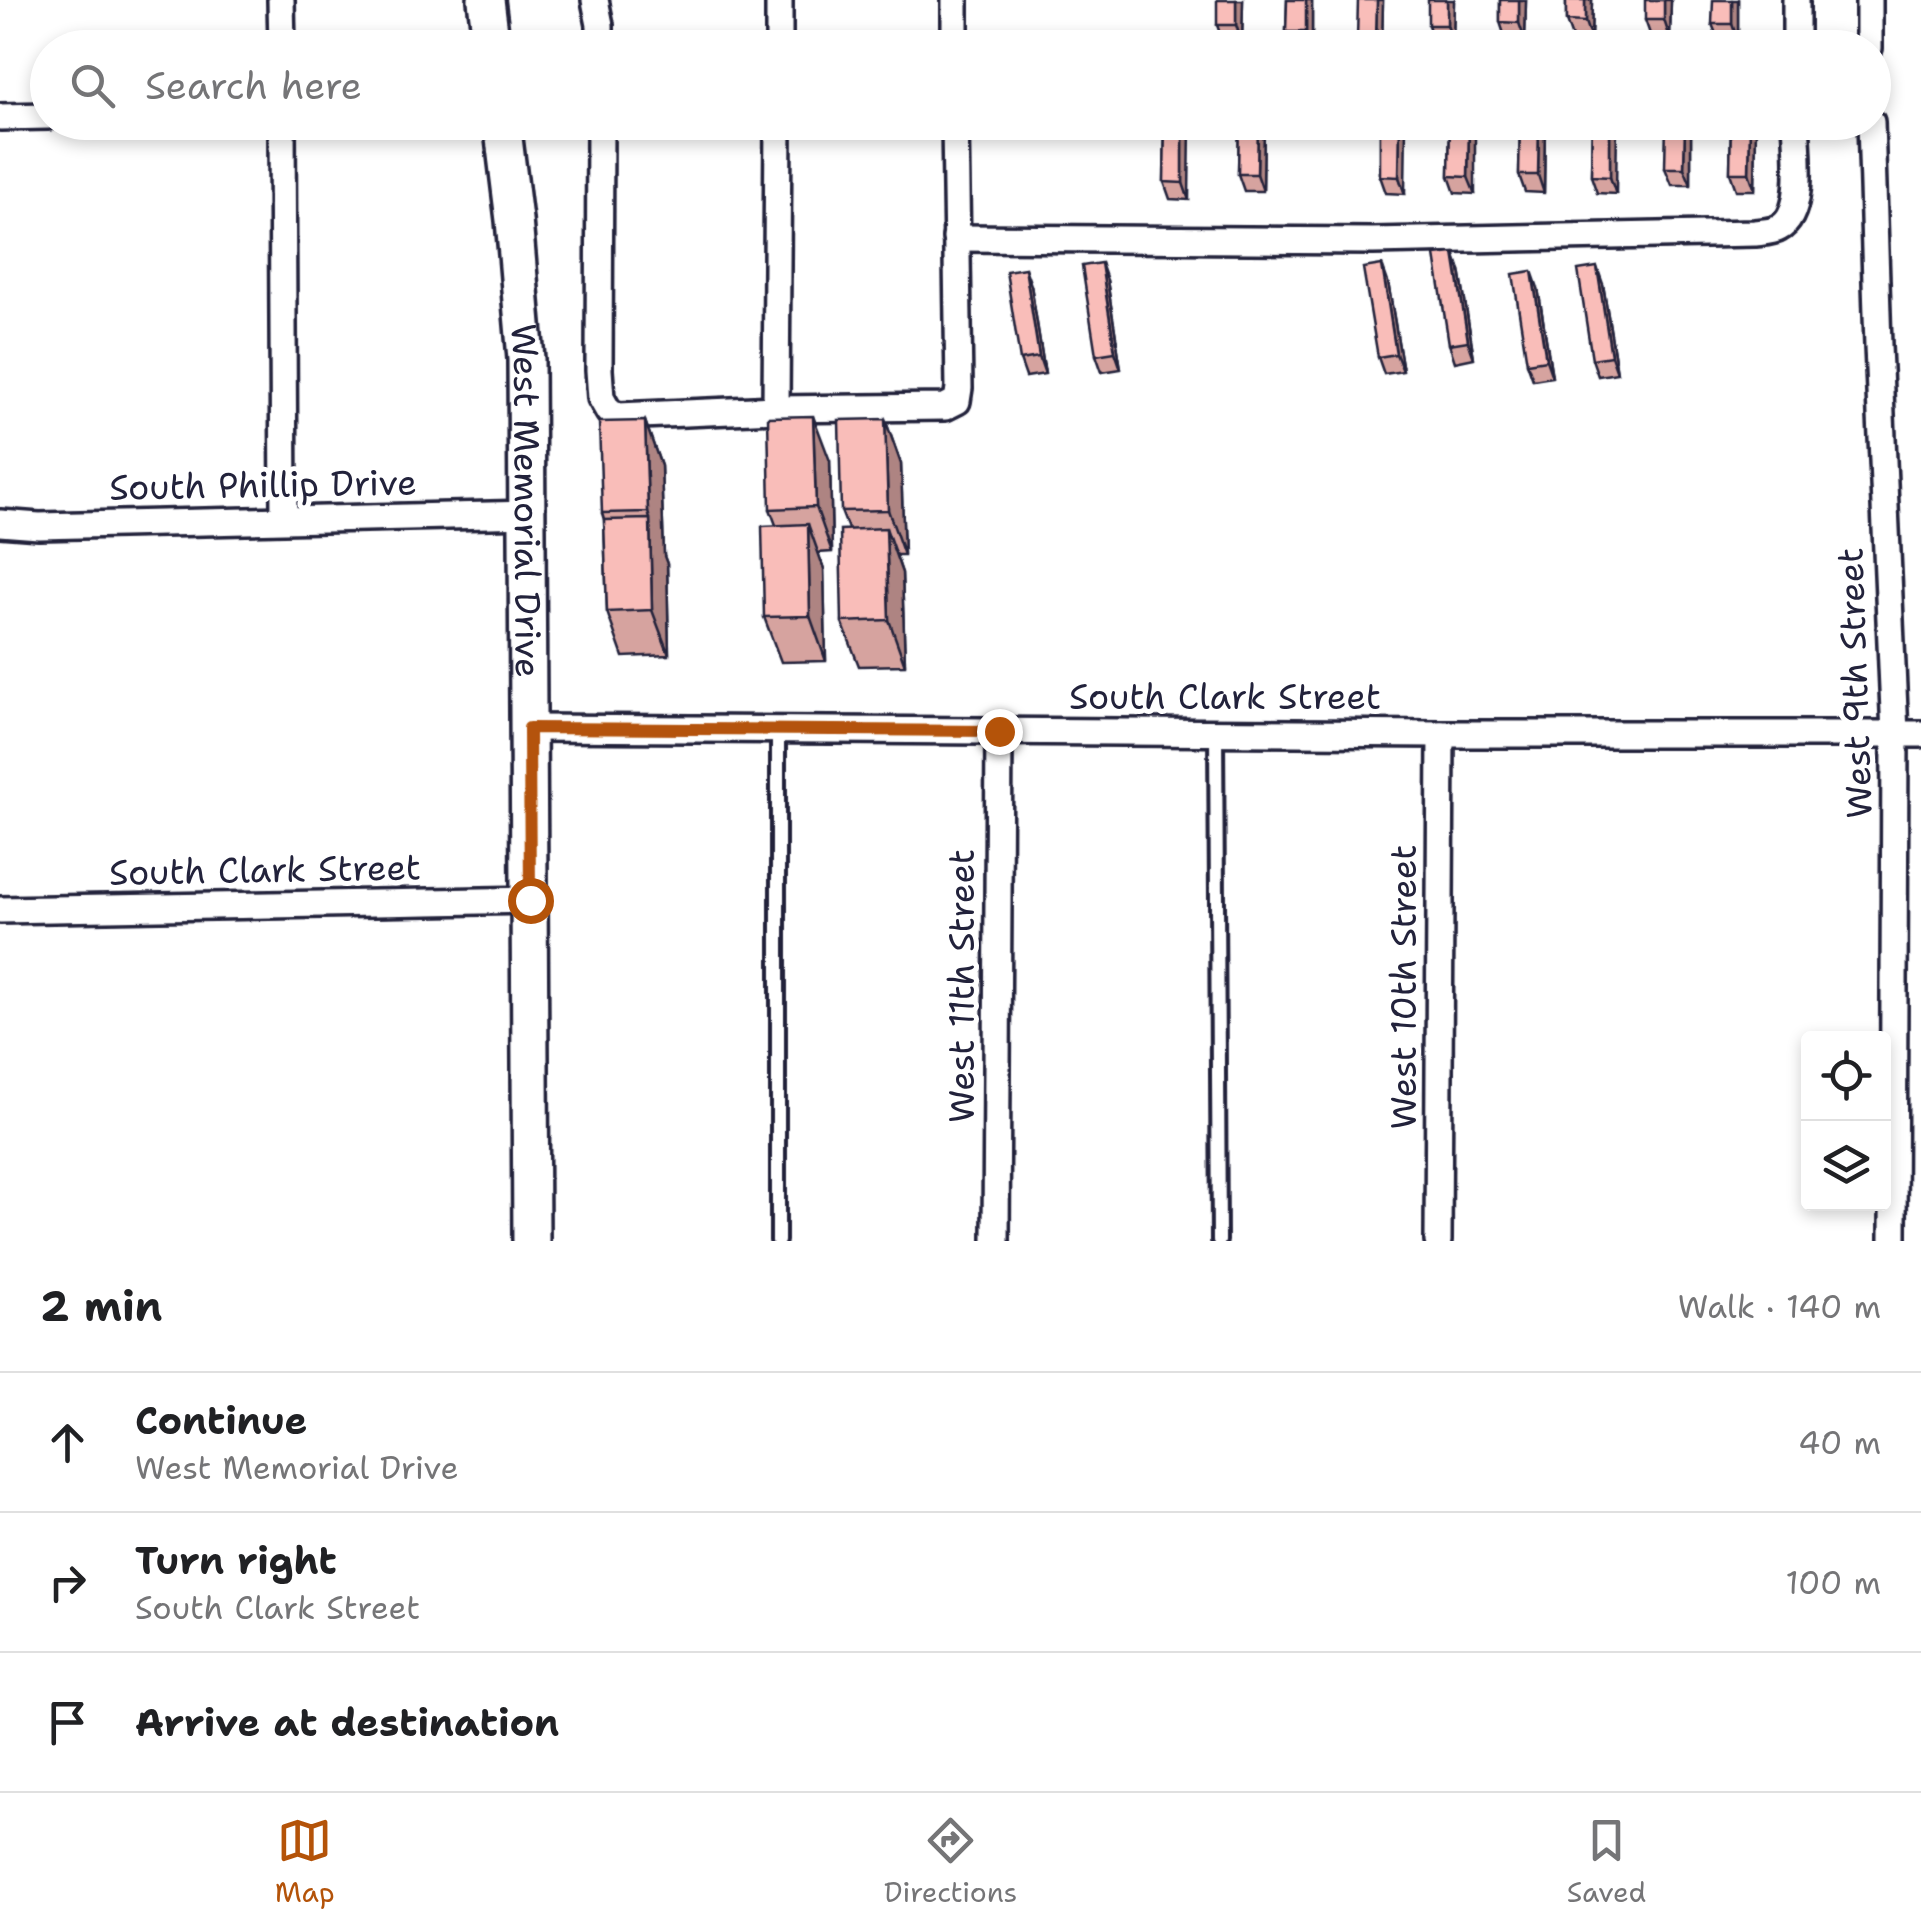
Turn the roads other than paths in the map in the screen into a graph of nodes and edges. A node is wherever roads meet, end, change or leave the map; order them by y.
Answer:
1 (281, 0) edge
2 (486, 0) edge
3 (594, 0) edge
4 (779, 0) edge
5 (955, 0) edge
6 (1796, 0) edge
7 (1869, 0) edge
8 (282, 30) edge
9 (490, 30) edge
10 (600, 30) edge
11 (779, 30) edge
12 (955, 30) edge
13 (1796, 30) edge
14 (1869, 30) edge
15 (0, 116) edge
16 (30, 116) edge
17 (282, 140) edge
18 (504, 140) edge
19 (600, 140) edge
20 (778, 140) edge
21 (955, 140) edge
22 (1796, 140) edge
23 (1872, 140) edge
24 (956, 238) junction
25 (776, 409) junction
26 (528, 514) junction
27 (284, 520) junction
28 (0, 523) edge
29 (529, 728) junction
30 (778, 729) junction
31 (999, 731) junction
32 (1216, 732) junction
33 (1441, 734) junction
34 (1908, 734) edge
35 (530, 900) junction
36 (0, 910) edge
37 (531, 1241) edge
38 (778, 1241) edge
39 (996, 1241) edge
40 (1219, 1241) edge
41 (1438, 1241) edge
42 (1893, 1241) edge

1 - 8 street
2 - 9 main road
3 - 10 street
4 - 11 street
5 - 12 street
6 - 13 street
7 - 14 street
15 - 16 street
17 - 27 street
18 - 26 main road, West Memorial Drive
19 - 25 street
20 - 25 street
21 - 24 street
22 - 24 street
23 - 34 street, West 9th Street
24 - 25 street
26 - 27 street, South Phillip Drive
26 - 29 main road, West Memorial Drive
27 - 28 street, South Phillip Drive
29 - 30 street, South Clark Street
29 - 35 main road, West Memorial Drive
30 - 31 street, South Clark Street
30 - 38 lane
31 - 32 street, South Clark Street
31 - 39 street, West 11th Street
32 - 33 street, South Clark Street
32 - 40 lane
33 - 34 street, South Clark Street
33 - 41 street, West 10th Street
34 - 42 street, West 9th Street
35 - 36 street, South Clark Street
35 - 37 main road, West Memorial Drive

